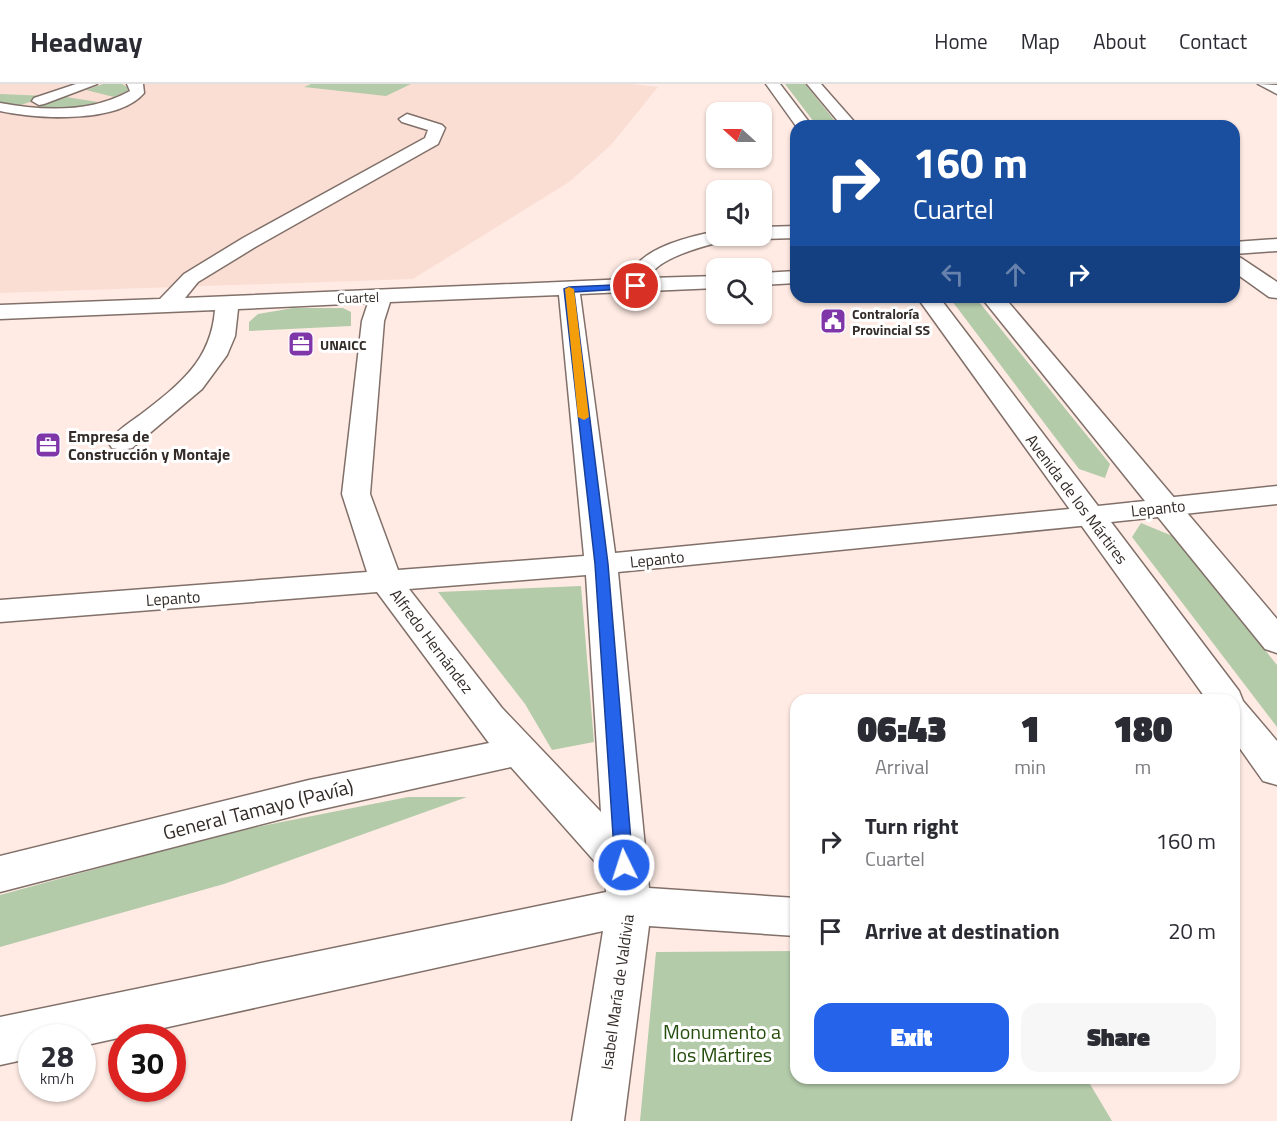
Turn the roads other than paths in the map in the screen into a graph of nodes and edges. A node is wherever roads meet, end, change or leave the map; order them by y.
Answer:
1 (90, 84) edge
2 (134, 84) edge
3 (773, 84) edge
4 (814, 84) edge
5 (1264, 84) edge
6 (1277, 90) edge
7 (4, 111) edge
8 (407, 119) dead end
9 (800, 120) edge
10 (845, 120) edge
11 (790, 232) edge
12 (772, 233) edge
13 (706, 238) edge
14 (1277, 245) edge
15 (1240, 248) edge
16 (1240, 266) edge
17 (790, 278) edge
18 (772, 279) edge
19 (706, 283) edge
20 (636, 286) junction
21 (569, 289) junction
22 (1277, 292) edge
23 (381, 296) junction
24 (227, 303) junction
25 (928, 303) edge
26 (999, 303) edge
27 (166, 305) junction
28 (0, 312) edge
29 (122, 442) dead end
30 (1277, 495) edge
31 (1165, 507) junction
32 (1090, 516) junction
33 (601, 564) junction
34 (386, 581) junction
35 (0, 611) edge
36 (1277, 641) edge
37 (1222, 694) edge
38 (1240, 720) edge
39 (518, 751) junction
40 (1277, 770) edge
41 (0, 874) edge
42 (627, 885) junction
43 (790, 916) edge
44 (0, 1041) edge
45 (598, 1121) edge

1 - 7 street
2 - 7 street
3 - 9 street
4 - 10 street
5 - 6 street
8 - 27 street
11 - 12 street
13 - 20 street
14 - 15 street
16 - 22 street
17 - 18 street
19 - 20 street, Cuartel
20 - 21 street, Cuartel
21 - 23 street, Cuartel
21 - 33 street, Isabel María de Valdivia
23 - 24 street, Cuartel
23 - 34 street, Alfredo Hernández
24 - 27 street, Cuartel
24 - 29 street
25 - 32 street, Avenida de los Mártires
26 - 31 street
27 - 28 street, Cuartel
30 - 31 street, Lepanto
31 - 32 street, Lepanto
31 - 36 street
32 - 33 street, Lepanto
32 - 37 street, Avenida de los Mártires
33 - 34 street, Lepanto
33 - 42 street, Isabel María de Valdivia
34 - 35 street, Lepanto
34 - 39 street, Alfredo Hernández
38 - 40 street
39 - 41 street, General Tamayo (Pavía)
39 - 42 street, Alfredo Hernández
42 - 43 street
42 - 44 street
42 - 45 street, Isabel María de Valdivia

